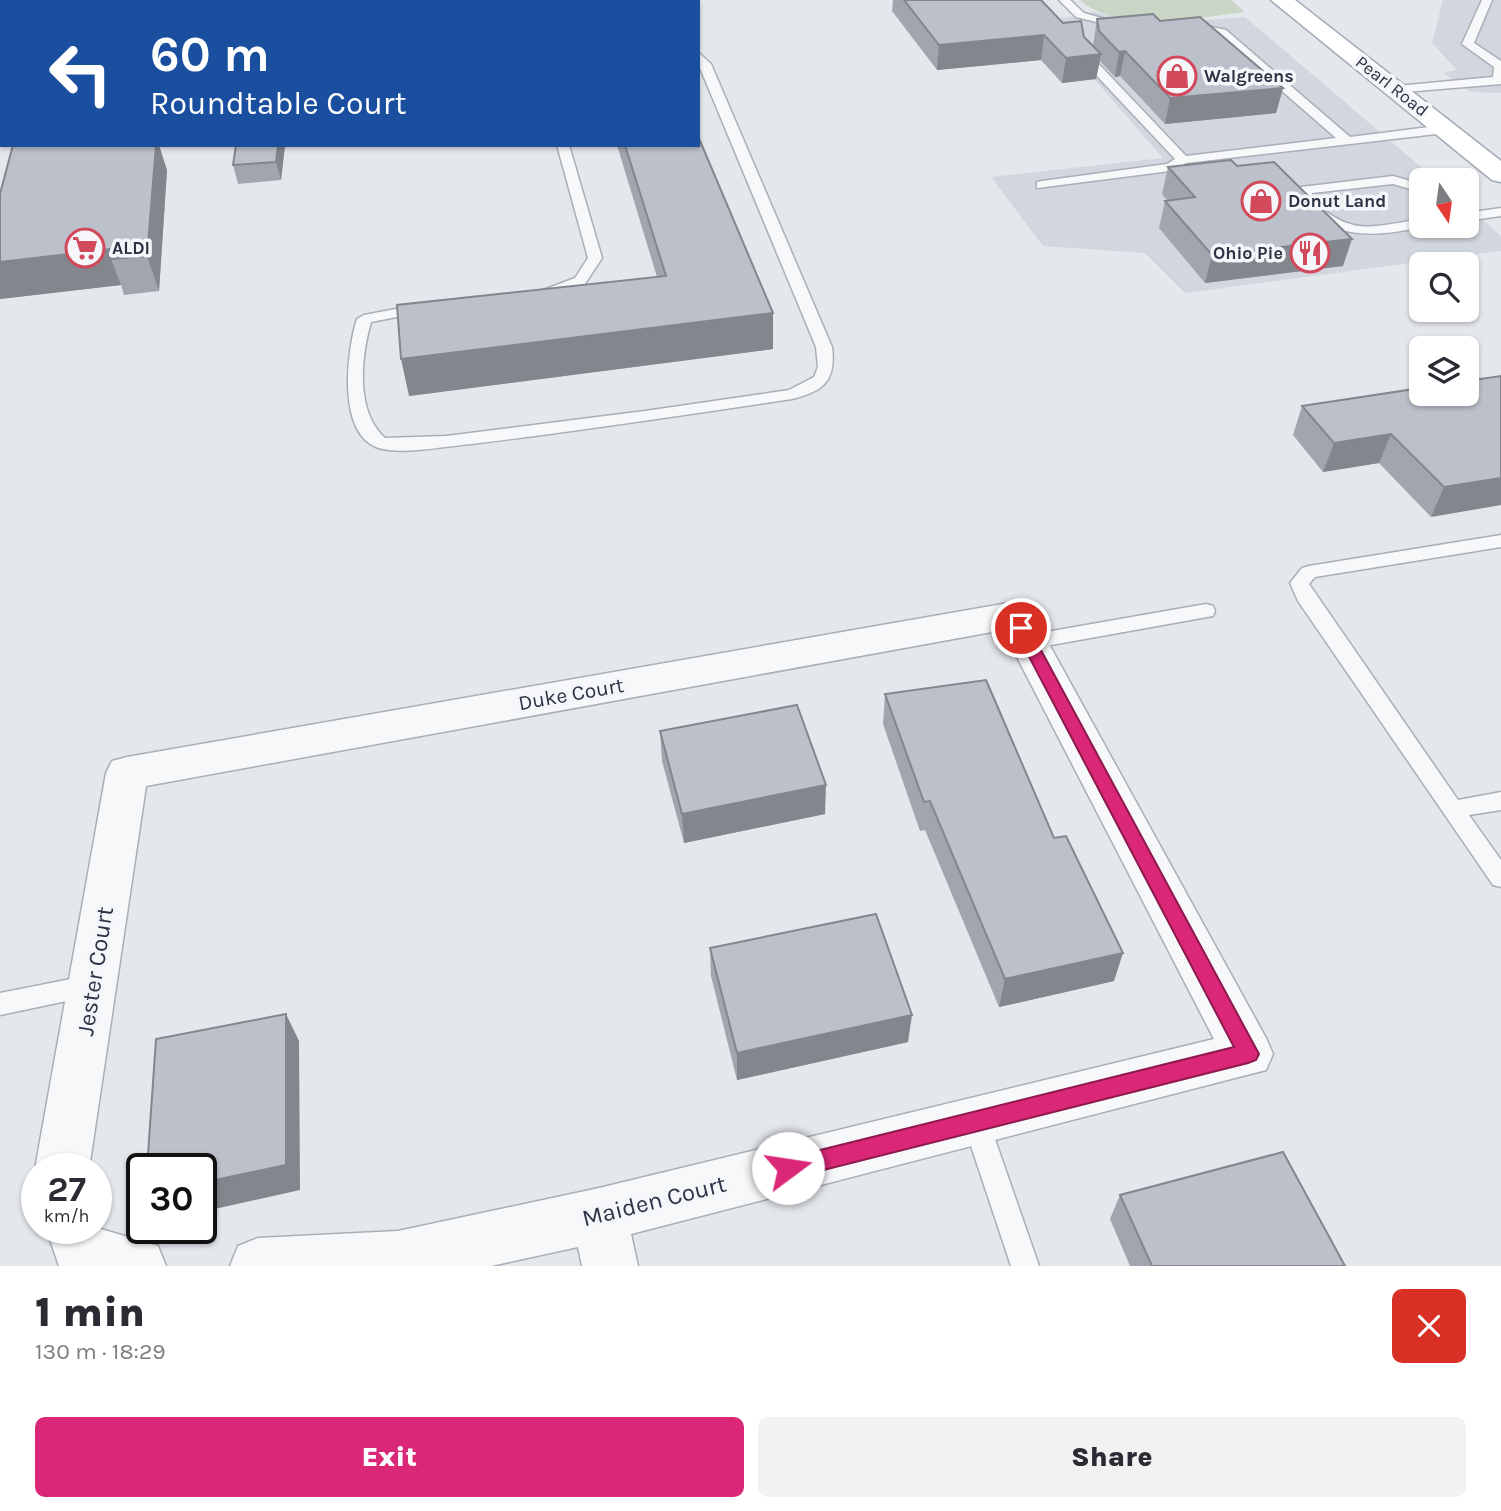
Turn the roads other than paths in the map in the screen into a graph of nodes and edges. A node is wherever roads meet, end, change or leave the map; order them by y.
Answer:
1 (1064, 0) edge
2 (1282, 0) edge
3 (1487, 0) edge
4 (1080, 15) junction
5 (1138, 26) edge
6 (1174, 27) edge
7 (1082, 29) edge
8 (1084, 42) edge
9 (700, 58) edge
10 (1499, 80) edge
11 (1396, 90) junction
12 (1445, 129) junction
13 (1346, 140) junction
14 (564, 147) edge
15 (1183, 160) junction
16 (1501, 174) edge
17 (1042, 185) dead end
18 (1409, 185) edge
19 (1501, 212) edge
20 (1479, 215) edge
21 (1409, 225) edge
22 (522, 298) edge
23 (432, 307) edge
24 (1501, 541) edge
25 (1206, 611) dead end
26 (1021, 628) junction
27 (127, 773) joint
28 (1501, 801) edge
29 (1453, 809) junction
30 (1501, 878) edge
31 (92, 986) junction
32 (0, 1004) edge
33 (976, 1122) junction
34 (65, 1153) edge
35 (605, 1240) edge
36 (86, 1244) edge
37 (138, 1266) edge
38 (258, 1266) edge
39 (1026, 1266) edge

1 - 4 lane
2 - 11 main road, Pearl Road
3 - 10 lane
4 - 5 lane
4 - 7 lane
6 - 13 lane
8 - 15 lane
9 - 23 lane
10 - 11 lane
11 - 12 main road, Pearl Road
12 - 13 lane
12 - 16 main road, Pearl Road
13 - 15 lane
14 - 22 lane
15 - 17 lane
18 - 21 lane
19 - 20 lane
24 - 29 lane
25 - 26 lane
26 - 27 street, Duke Court
26 - 33 street, Maiden Court
27 - 31 street, Jester Court
28 - 29 lane
29 - 30 lane
31 - 32 lane
31 - 34 street, Jester Court
33 - 35 street, Maiden Court
33 - 39 lane
35 - 38 street, Maiden Court
36 - 37 street

